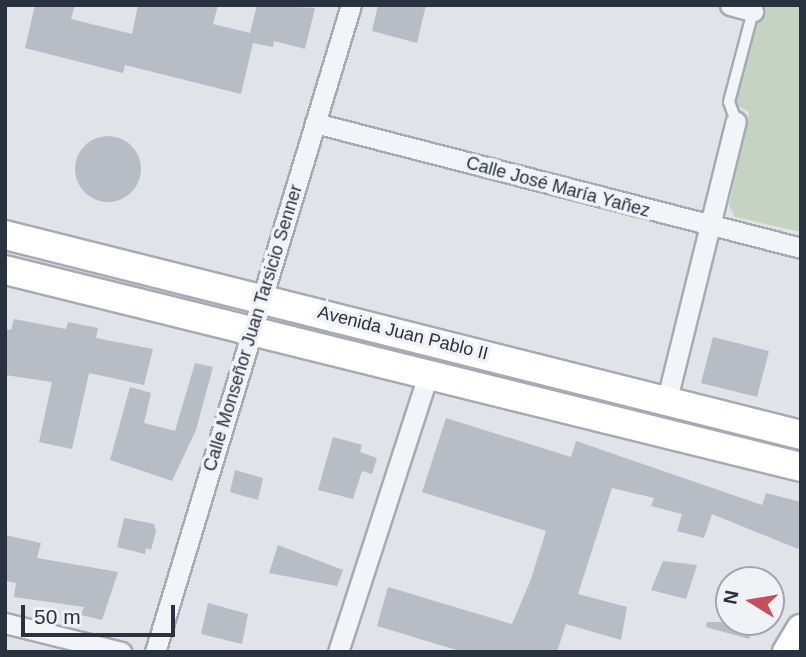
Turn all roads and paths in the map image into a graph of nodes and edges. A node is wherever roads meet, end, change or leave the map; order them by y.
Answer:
1 (352, 5) edge
2 (730, 5) edge
3 (753, 11) joint
4 (736, 121) joint
5 (315, 123) junction
6 (709, 227) junction
7 (5, 235) edge
8 (801, 248) edge
9 (5, 270) edge
10 (261, 298) junction
11 (254, 329) junction
12 (429, 372) junction
13 (667, 399) junction
14 (801, 435) edge
15 (801, 467) edge
16 (5, 623) edge
17 (801, 629) edge
18 (121, 652) edge
19 (155, 652) edge
20 (338, 652) edge
21 (788, 652) edge

1 - 5 street, Calle Monseñor Juan Tarsicio Senner
2 - 3 street
3 - 4 lane
4 - 6 street
5 - 6 street, Calle José María Yañez
5 - 10 street, Calle Monseñor Juan Tarsicio Senner
6 - 8 street, Calle José María Yañez
6 - 13 street
7 - 10 street, Avenida Juan Pablo II
9 - 11 street, Avenida Juan Pablo II
10 - 11 street, Calle Monseñor Juan Tarsicio Senner
10 - 13 street, Avenida Juan Pablo II
11 - 12 street, Avenida Juan Pablo II
11 - 19 street, Calle Monseñor Juan Tarsicio Senner
12 - 15 street, Avenida Juan Pablo II
12 - 20 street
13 - 14 street, Avenida Juan Pablo II
16 - 18 street
17 - 21 street

